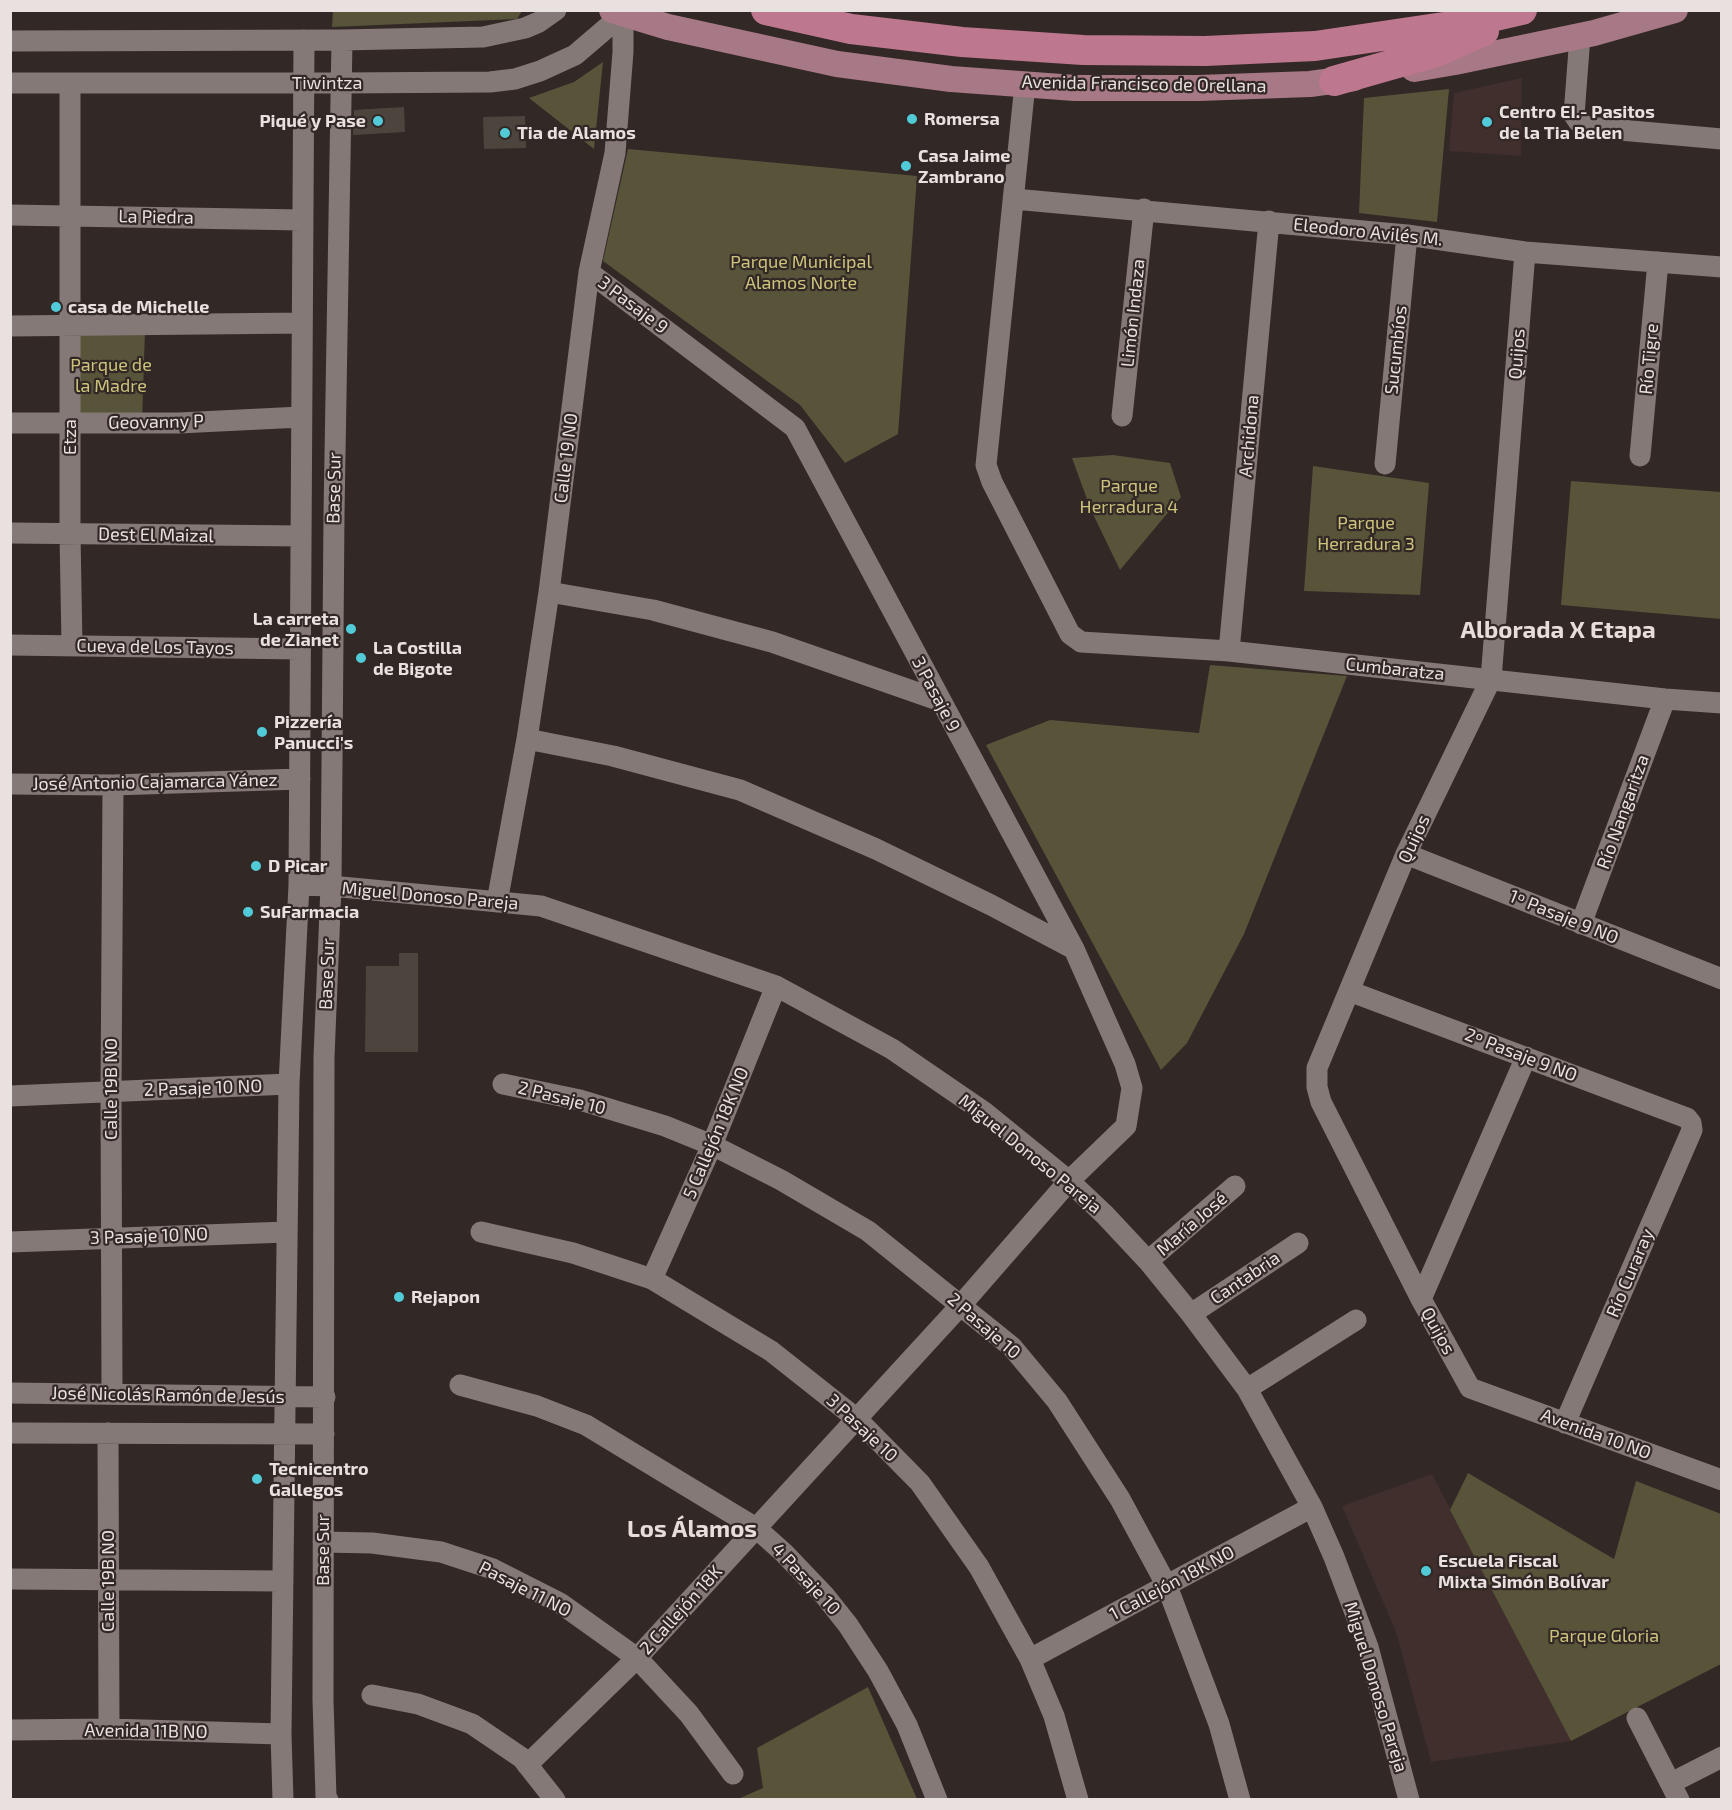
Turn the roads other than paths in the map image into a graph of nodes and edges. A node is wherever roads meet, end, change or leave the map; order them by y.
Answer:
1 (556, 10) edge
2 (765, 10) edge
3 (1522, 10) edge
4 (1528, 10) edge
5 (1675, 10) edge
6 (620, 12) edge
7 (1580, 36) junction
8 (304, 40) junction
9 (342, 40) junction
10 (10, 41) edge
11 (1334, 81) junction
12 (303, 82) junction
13 (10, 83) edge
14 (340, 83) junction
15 (70, 84) junction
16 (1024, 84) junction
17 (1722, 139) edge
18 (1014, 199) junction
19 (1144, 209) junction
20 (10, 215) edge
21 (70, 215) junction
22 (302, 220) junction
23 (1269, 221) junction
24 (1407, 235) junction
25 (1525, 252) junction
26 (1658, 262) junction
27 (1722, 267) edge
28 (590, 272) junction
29 (302, 323) junction
30 (10, 326) edge
31 (70, 326) junction
32 (1122, 416) dead end
33 (301, 417) junction
34 (10, 423) edge
35 (70, 423) junction
36 (1640, 456) dead end
37 (1385, 464) dead end
38 (10, 533) edge
39 (70, 534) junction
40 (301, 536) junction
41 (549, 591) junction
42 (10, 645) edge
43 (72, 645) junction
44 (300, 649) junction
45 (1229, 651) junction
46 (1491, 679) junction
47 (1665, 699) junction
48 (938, 700) junction
49 (1722, 703) edge
50 (527, 739) junction
51 (300, 779) junction
52 (10, 784) edge
53 (113, 784) junction
54 (1407, 854) junction
55 (299, 885) junction
56 (331, 886) junction
57 (497, 902) junction
58 (1581, 924) junction
59 (1074, 949) junction
60 (1722, 979) edge
61 (776, 986) junction
62 (1349, 991) junction
63 (1526, 1057) junction
64 (289, 1084) junction
65 (503, 1084) dead end
66 (111, 1092) junction
67 (10, 1096) edge
68 (1691, 1123) joint
69 (712, 1145) junction
70 (1069, 1181) junction
71 (1235, 1186) dead end
72 (287, 1232) junction
73 (481, 1232) dead end
74 (111, 1237) junction
75 (10, 1242) edge
76 (1298, 1243) dead end
77 (1148, 1261) junction
78 (652, 1279) junction
79 (1421, 1299) junction
80 (961, 1305) junction
81 (1191, 1314) junction
82 (1356, 1320) dead end
83 (460, 1385) dead end
84 (1470, 1388) joint
85 (1246, 1389) junction
86 (10, 1393) edge
87 (112, 1394) junction
88 (284, 1396) junction
89 (325, 1397) junction
90 (857, 1419) junction
91 (1565, 1423) junction
92 (10, 1432) edge
93 (108, 1433) junction
94 (324, 1434) junction
95 (284, 1435) junction
96 (1722, 1480) edge
97 (1312, 1507) junction
98 (756, 1528) junction
99 (323, 1542) junction
100 (10, 1579) edge
101 (107, 1581) junction
102 (282, 1581) junction
103 (1167, 1586) junction
104 (637, 1658) junction
105 (1030, 1659) junction
106 (372, 1695) dead end
107 (1637, 1718) dead end
108 (109, 1729) junction
109 (10, 1730) edge
110 (281, 1734) junction
111 (1722, 1757) edge
112 (527, 1765) junction
113 (733, 1774) dead end
114 (1675, 1791) edge
115 (283, 1800) edge
116 (328, 1800) edge
117 (555, 1800) edge
118 (938, 1800) edge
119 (1078, 1800) edge
120 (1240, 1800) edge
121 (1409, 1800) edge

1 - 9 street
2 - 3 highway, Avenida Francisco de Orellana
4 - 11 highway
5 - 7 main road, Avenida Francisco de Orellana
6 - 14 street, Tiwintza
6 - 16 main road, Avenida Francisco de Orellana
6 - 28 street, Calle 19 NO
7 - 11 main road, Avenida Francisco de Orellana
7 - 17 street
8 - 9 street
8 - 10 street
8 - 12 street, Base Sur
9 - 14 street, Base Sur
11 - 16 main road, Avenida Francisco de Orellana
12 - 14 street, Tiwintza
12 - 15 street, Tiwintza
12 - 22 street, Base Sur
13 - 15 street, Tiwintza
14 - 56 street, Base Sur
15 - 21 street, Etza
16 - 18 street
18 - 19 street, Eleodoro Avilés M.
18 - 45 street, Cumbaratza
19 - 23 street, Eleodoro Avilés M.
19 - 32 street, Limón Indaza
20 - 21 street, La Piedra
21 - 22 street, La Piedra
21 - 31 street, Etza
22 - 29 street, Base Sur
23 - 24 street, Eleodoro Avilés M.
23 - 45 street, Archidona
24 - 25 street, Eleodoro Avilés M.
24 - 37 street, Sucumbíos
25 - 26 street, Eleodoro Avilés M.
25 - 46 street, Quijos
26 - 27 street, Eleodoro Avilés M.
26 - 36 street, Río Tigre
28 - 41 street, Calle 19 NO
28 - 48 street, 3 Pasaje 9
29 - 31 street
29 - 33 street, Base Sur
30 - 31 street
31 - 35 street, Etza
33 - 35 street, Geovanny P
33 - 40 street, Base Sur
34 - 35 street, Geovanny P
35 - 39 street, Etza
38 - 39 street, Dest El Maizal
39 - 40 street, Dest El Maizal
39 - 43 street, Etza
40 - 44 street, Base Sur
41 - 48 street
41 - 50 street, Calle 19 NO
42 - 43 street, Cueva de Los Tayos
43 - 44 street, Cueva de Los Tayos
44 - 51 street, Base Sur
45 - 46 street, Cumbaratza
46 - 47 street, Cumbaratza
46 - 54 street, Quijos
47 - 49 street, Cumbaratza
47 - 58 street, Río Nangaritza
48 - 59 street, 3 Pasaje 9
50 - 57 street, Calle 19 NO
50 - 59 street
51 - 53 street, José Antonio Cajamarca Yánez
51 - 55 street, Base Sur
52 - 53 street, José Antonio Cajamarca Yánez
53 - 66 street, Calle 19B NO
54 - 58 street, 1º Pasaje 9 NO
54 - 62 street, Quijos
55 - 56 street, Miguel Donoso Pareja
55 - 64 street, Base Sur
56 - 57 street, Miguel Donoso Pareja
56 - 89 street, Base Sur
57 - 61 street, Miguel Donoso Pareja
58 - 60 street, 1º Pasaje 9 NO
59 - 70 street, 3 Pasaje 9
61 - 69 street, 5 Callejón 18K NO
61 - 70 street, Miguel Donoso Pareja
62 - 63 street, 2º Pasaje 9 NO
62 - 79 street, Quijos
63 - 68 street, 2º Pasaje 9 NO
63 - 79 street
64 - 66 street, 2 Pasaje 10 NO
64 - 72 street, Base Sur
65 - 69 street, 2 Pasaje 10
66 - 67 street, 2 Pasaje 10 NO
66 - 74 street, Calle 19B NO
68 - 91 street, Río Curaray
69 - 78 street, 5 Callejón 18K NO
69 - 80 street, 2 Pasaje 10
70 - 77 street, Miguel Donoso Pareja
70 - 80 street, 2 Callejón 18K
71 - 77 street, María José
72 - 74 street, 3 Pasaje 10 NO
72 - 88 street, Base Sur
73 - 78 street, 3 Pasaje 10
74 - 75 street, 3 Pasaje 10 NO
74 - 87 street, Calle 19B NO
76 - 81 street, Cantabria
77 - 81 street, Miguel Donoso Pareja
78 - 90 street, 3 Pasaje 10
79 - 84 street, Quijos
80 - 90 street, 2 Callejón 18K
80 - 103 street, 2 Pasaje 10
81 - 85 street, Miguel Donoso Pareja
82 - 85 street
83 - 98 street, 4 Pasaje 10
84 - 91 street, Avenida 10 NO
85 - 97 street, Miguel Donoso Pareja
86 - 87 street, José Nicolás Ramón de Jesús
87 - 88 street, José Nicolás Ramón de Jesús
88 - 89 street, José Nicolás Ramón de Jesús
88 - 95 street, Base Sur
89 - 94 street, Base Sur
90 - 98 street, 2 Callejón 18K
90 - 105 street, 3 Pasaje 10
91 - 96 street, Avenida 10 NO
92 - 93 street, José Nicolás Ramón de Jesús
93 - 95 street, José Nicolás Ramón de Jesús
93 - 101 street, Calle 19B NO
94 - 95 street, José Nicolás Ramón de Jesús
94 - 99 street, Base Sur
95 - 102 street, Base Sur
97 - 103 street, 1 Callejón 18K NO
97 - 121 street, Miguel Donoso Pareja
98 - 104 street, 2 Callejón 18K
98 - 118 street, 4 Pasaje 10
99 - 104 street, Pasaje 11 NO
99 - 116 street, Base Sur
100 - 101 street
101 - 102 street
101 - 108 street, Calle 19B NO
102 - 110 street, Base Sur
103 - 105 street, 1 Callejón 18K NO
103 - 120 street, 2 Pasaje 10
104 - 112 street, 2 Callejón 18K
104 - 113 street, Pasaje 11 NO
105 - 119 street, 3 Pasaje 10
106 - 112 street
107 - 114 street
108 - 109 street, Avenida 11B NO
108 - 110 street, Avenida 11B NO
110 - 115 street, Base Sur
111 - 114 street
112 - 117 street

